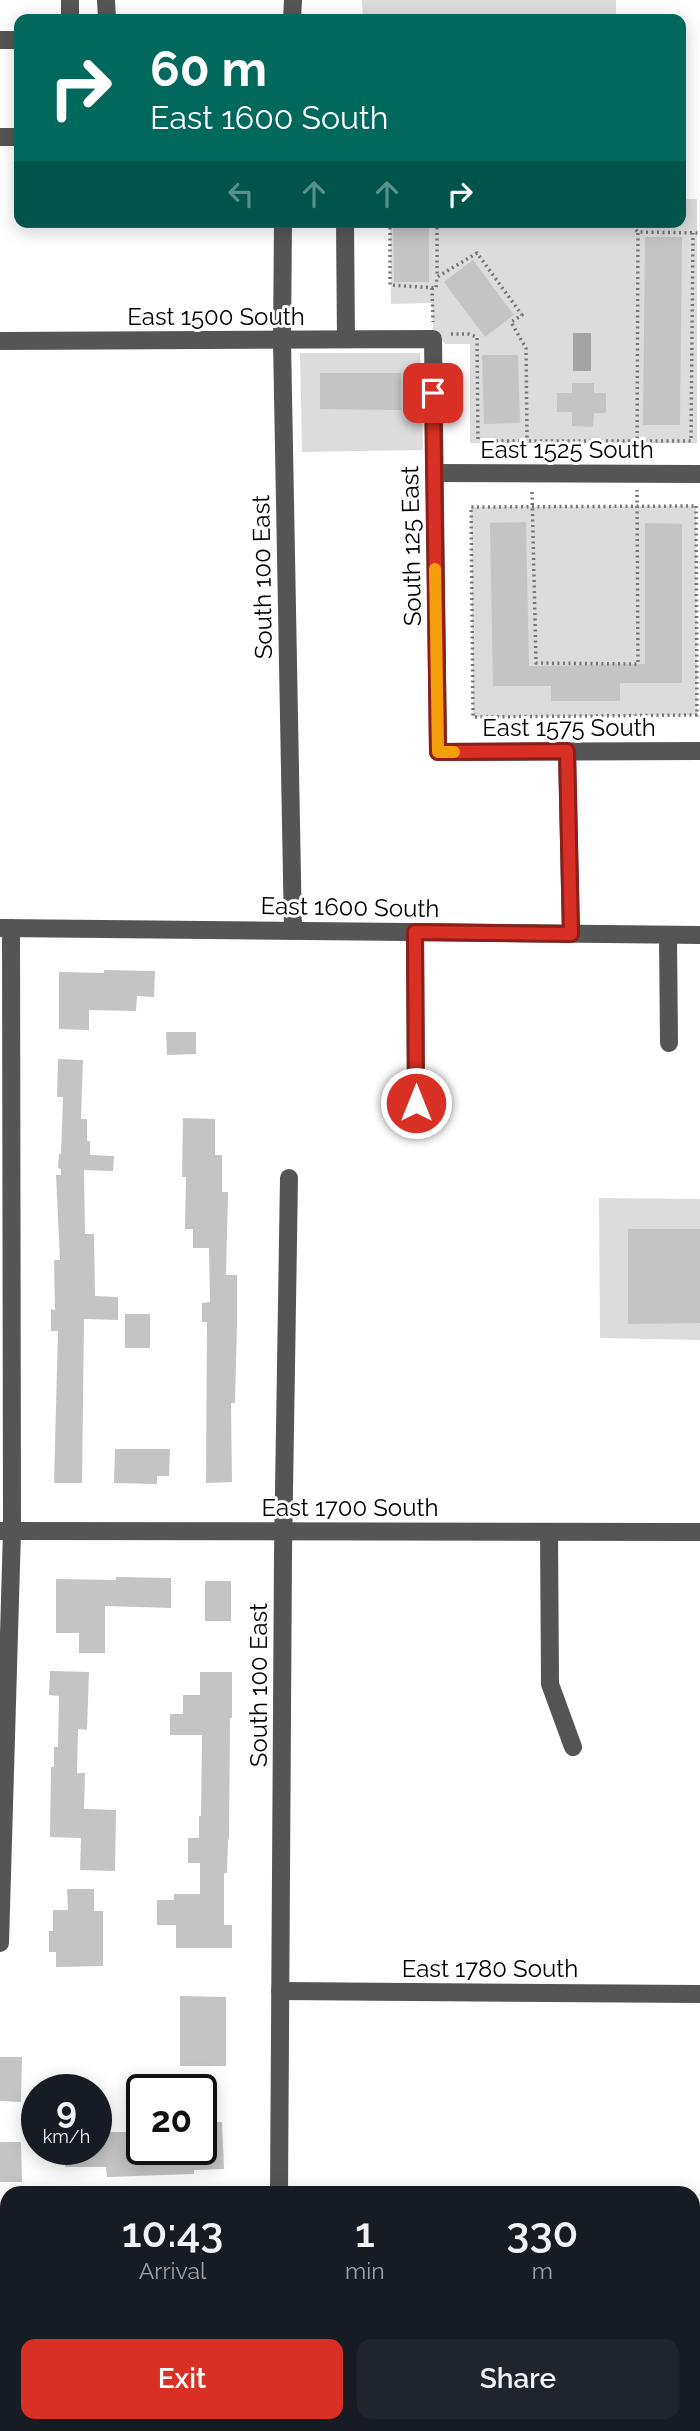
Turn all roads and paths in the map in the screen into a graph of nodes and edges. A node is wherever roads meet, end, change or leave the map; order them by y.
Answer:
1 (283, 228) edge
2 (345, 228) edge
3 (390, 228) edge
4 (437, 228) edge
5 (634, 228) edge
6 (638, 232) junction
7 (693, 233) junction
8 (700, 233) edge
9 (437, 277) junction
10 (432, 288) junction
11 (346, 339) junction
12 (433, 339) junction
13 (0, 341) edge
14 (282, 341) junction
15 (527, 441) junction
16 (638, 441) junction
17 (434, 473) junction
18 (532, 474) junction
19 (637, 474) junction
20 (700, 474) edge
21 (638, 506) junction
22 (533, 507) junction
23 (567, 751) junction
24 (700, 751) edge
25 (438, 752) joint
26 (6, 928) edge
27 (293, 931) junction
28 (415, 932) junction
29 (571, 934) junction
30 (667, 935) junction
31 (700, 935) edge
32 (668, 1043) dead end
33 (416, 1103) dead end
34 (289, 1178) dead end
35 (6, 1531) edge
36 (283, 1531) junction
37 (549, 1532) junction
38 (700, 1532) edge
39 (573, 1747) dead end
40 (0, 1943) edge
41 (280, 1991) junction
42 (700, 1994) edge
43 (279, 2186) edge

1 - 14 street, South 100 East
2 - 11 street
3 - 10 path
4 - 9 path
5 - 6 path
6 - 7 path
6 - 16 path
7 - 8 path
7 - 16 path
9 - 10 path
9 - 15 path
10 - 12 path
11 - 12 street, East 1500 South
11 - 14 street, East 1500 South
12 - 15 path
12 - 17 street, South 125 East
13 - 14 street, East 1500 South
14 - 27 street, South 100 East
15 - 16 path
16 - 19 path
17 - 18 street, East 1525 South
17 - 25 street, South 125 East
18 - 19 street, East 1525 South
18 - 22 path
19 - 20 street, East 1525 South
19 - 21 path
21 - 22 path
21 - 22 path
21 - 22 path
23 - 24 street, East 1575 South
23 - 25 street, East 1575 South
23 - 29 street
26 - 27 street, East 1600 South
26 - 35 street
27 - 28 street, East 1600 South
28 - 29 street, East 1600 South
28 - 33 street
29 - 30 street, East 1600 South
30 - 31 street, East 1600 South
30 - 32 street
34 - 36 street, South 100 East
35 - 36 street, East 1700 South
35 - 40 street
36 - 37 street, East 1700 South
36 - 41 street, South 100 East
37 - 38 street, East 1700 South
37 - 39 street
41 - 42 street, East 1780 South
41 - 43 street, South 100 East

